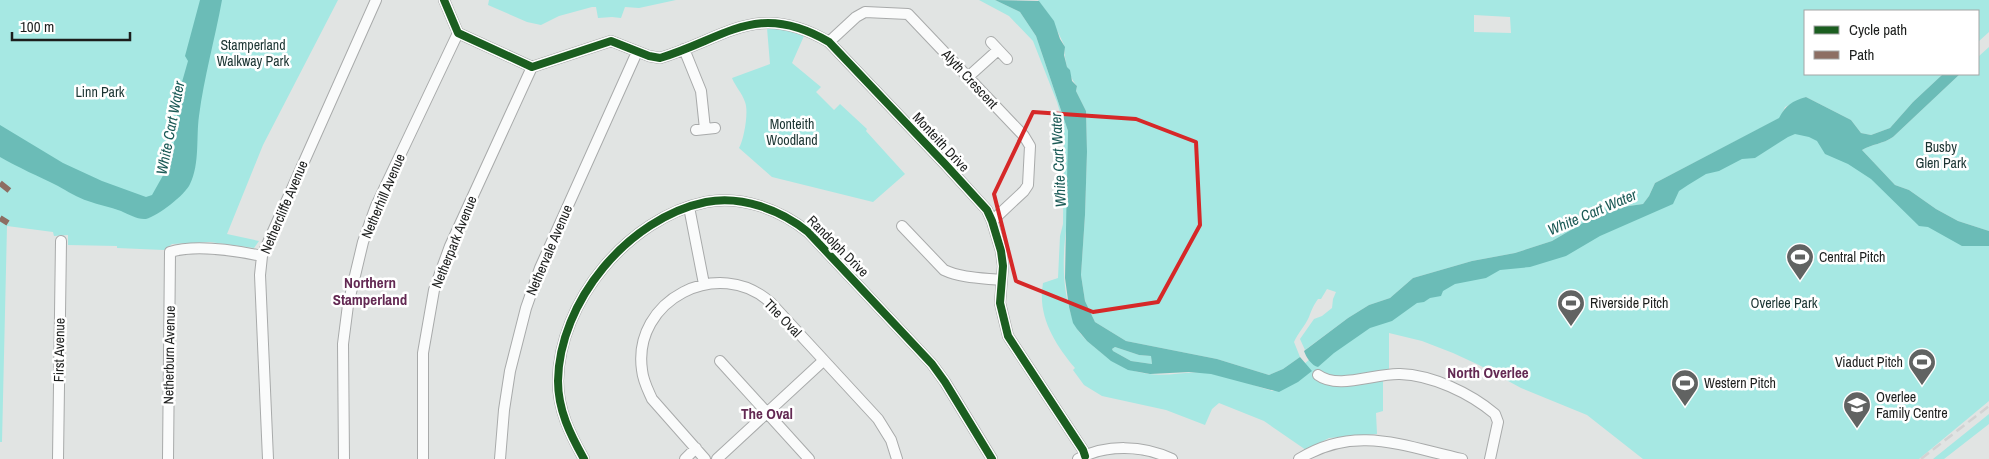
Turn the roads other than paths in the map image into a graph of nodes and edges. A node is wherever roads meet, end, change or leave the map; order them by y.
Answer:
1 (376, 0) edge
2 (444, 0) edge
3 (458, 33) junction
4 (829, 42) junction
5 (684, 49) junction
6 (637, 52) junction
7 (1007, 59) dead end
8 (532, 67) junction
9 (968, 77) junction
10 (705, 129) dead end
11 (689, 207) junction
12 (992, 220) junction
13 (902, 226) dead end
14 (61, 241) dead end
15 (262, 256) junction
16 (1001, 280) junction
17 (704, 284) junction
18 (719, 361) dead end
19 (823, 361) junction
20 (1318, 375) dead end
21 (767, 413) junction
22 (696, 448) junction
23 (1156, 456) edge
24 (1081, 457) edge
25 (58, 459) edge
26 (168, 459) edge
27 (268, 459) edge
28 (344, 459) edge
29 (423, 459) edge
30 (500, 459) edge
31 (584, 459) edge
32 (685, 459) edge
33 (706, 459) edge
34 (717, 459) edge
35 (810, 459) edge
36 (898, 459) edge
37 (992, 459) edge
38 (1172, 459) edge
39 (1299, 459) edge
40 (1462, 459) edge
41 (1490, 459) edge

1 - 15 street, Nethercliffe Avenue
2 - 3 street
3 - 8 street
3 - 28 street, Netherhill Avenue
4 - 5 street, Monteith Drive
4 - 9 street, Alyth Crescent
4 - 12 street, Monteith Drive
5 - 6 street, Monteith Drive
5 - 10 street
6 - 8 street, Monteith Drive
6 - 30 street, Nethervale Avenue
7 - 9 street
8 - 29 street, Netherpark Avenue
9 - 12 street, Alyth Crescent
11 - 17 street
11 - 31 street, Randolph Drive
11 - 37 street, Randolph Drive
12 - 16 street, Monteith Drive
13 - 16 street
14 - 25 street, First Avenue
15 - 26 street, Netherburn Avenue
15 - 27 street, Nethercliffe Avenue
16 - 24 street, Monteith Drive
17 - 19 street, The Oval
17 - 22 street, The Oval
18 - 21 street
19 - 21 street
19 - 36 street, The Oval
20 - 41 street
21 - 34 street
21 - 35 street
22 - 32 street
22 - 33 street, The Oval
23 - 24 street
23 - 38 street
39 - 40 street

